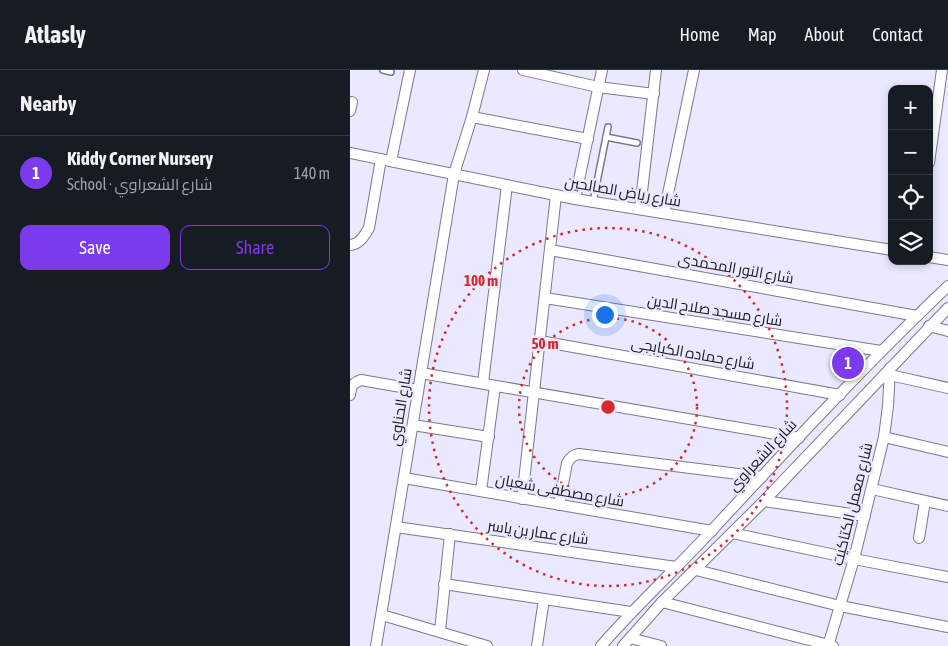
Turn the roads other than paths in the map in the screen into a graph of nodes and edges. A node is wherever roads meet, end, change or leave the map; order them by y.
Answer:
1 (383, 70) edge
2 (410, 70) edge
3 (484, 70) edge
4 (523, 70) edge
5 (602, 70) edge
6 (656, 70) edge
7 (694, 70) edge
8 (942, 70) edge
9 (391, 72) dead end
10 (598, 87) junction
11 (654, 94) junction
12 (472, 117) junction
13 (608, 127) dead end
14 (933, 134) edge
15 (606, 137) junction
16 (588, 139) junction
17 (637, 144) dead end
18 (350, 153) edge
19 (386, 160) junction
20 (454, 174) junction
21 (507, 184) junction
22 (556, 194) junction
23 (576, 199) junction
24 (593, 202) junction
25 (640, 209) junction
26 (664, 213) junction
27 (350, 245) edge
28 (888, 249) edge
29 (550, 250) junction
30 (933, 258) edge
31 (948, 260) edge
32 (948, 286) edge
33 (545, 298) junction
34 (948, 308) edge
35 (917, 316) junction
36 (929, 326) junction
37 (948, 331) edge
38 (540, 341) junction
39 (882, 351) junction
40 (890, 371) junction
41 (421, 373) junction
42 (483, 384) junction
43 (495, 386) junction
44 (948, 388) edge
45 (418, 390) junction
46 (534, 392) junction
47 (350, 395) edge
48 (840, 395) junction
49 (413, 425) junction
50 (489, 437) junction
51 (884, 437) junction
52 (799, 438) junction
53 (948, 452) edge
54 (762, 477) junction
55 (404, 478) junction
56 (872, 489) junction
57 (481, 491) junction
58 (522, 498) junction
59 (764, 501) junction
60 (925, 501) junction
61 (559, 505) junction
62 (948, 506) edge
63 (865, 516) junction
64 (396, 527) junction
65 (712, 531) junction
66 (732, 533) junction
67 (450, 534) junction
68 (919, 538) dead end
69 (854, 559) junction
70 (676, 567) junction
71 (696, 570) junction
72 (948, 577) edge
73 (444, 584) junction
74 (544, 599) junction
75 (662, 602) junction
76 (840, 606) junction
77 (631, 612) junction
78 (382, 615) junction
79 (948, 627) edge
80 (440, 631) junction
81 (630, 638) junction
82 (376, 646) edge
83 (487, 646) edge
84 (537, 646) edge
85 (601, 646) edge
86 (623, 646) edge
87 (661, 646) edge
88 (830, 646) edge

1 - 9 lane
2 - 19 street
3 - 12 street, شارع الحناوي
4 - 10 street
5 - 10 street
6 - 11 street
7 - 26 street
8 - 14 street
10 - 11 street
10 - 16 street
11 - 25 street
12 - 16 street
12 - 20 street, شارع الحناوي
13 - 15 lane
15 - 17 lane
15 - 24 lane
16 - 23 street
18 - 19 street, شارع رياض الصالحين
19 - 20 street, شارع رياض الصالحين
19 - 27 street
20 - 21 street, شارع رياض الصالحين
20 - 41 street, شارع الحناوي
21 - 22 street, شارع رياض الصالحين
21 - 42 street
22 - 23 street, شارع رياض الصالحين
22 - 29 street
23 - 24 street, شارع رياض الصالحين
24 - 25 street, شارع رياض الصالحين
25 - 26 street, شارع رياض الصالحين
26 - 28 street, شارع رياض الصالحين
29 - 33 street
29 - 35 street, شارع النور المحمدى
30 - 31 street
32 - 35 street, شارع الشعراوي
33 - 38 street
33 - 39 street, شارع مسجد صلاح الدين
34 - 36 street
35 - 39 street, شارع الشعراوي
36 - 37 street
36 - 40 street
38 - 46 street
38 - 48 street, شارع حماده الكبابجى
39 - 48 street, شارع الشعراوي
40 - 44 street
40 - 51 street, شارع معمل الكتاكيت
40 - 59 street
41 - 42 street
41 - 45 street, شارع الحناوي
42 - 43 street
43 - 46 street
43 - 50 street
45 - 47 street
45 - 49 street, شارع الحناوي
46 - 52 street
46 - 58 street
48 - 52 street, شارع الشعراوي
49 - 50 street
49 - 55 street, شارع الحناوي
50 - 57 street
51 - 53 street
51 - 56 street, شارع معمل الكتاكيت
52 - 54 street, شارع الشعراوي
54 - 61 street
54 - 65 street, شارع الشعراوي
55 - 57 street, شارع مصطفى شعبان
55 - 64 street, شارع الحناوي
56 - 60 street
56 - 63 street, شارع معمل الكتاكيت
57 - 58 street, شارع مصطفى شعبان
58 - 61 street, شارع مصطفى شعبان
59 - 63 street
59 - 66 street
60 - 62 street
60 - 68 street
61 - 65 street, شارع مصطفى شعبان
63 - 69 street, شارع معمل الكتاكيت
64 - 67 street, شارع عمار بن ياسر
64 - 78 street, شارع الحناوي
65 - 70 street, شارع الشعراوي
66 - 69 street
66 - 71 street
67 - 70 street, شارع عمار بن ياسر
67 - 73 street
69 - 72 street
69 - 76 street, شارع معمل الكتاكيت
70 - 77 street, شارع الشعراوي
71 - 75 street
71 - 76 street
73 - 74 street
73 - 80 street
74 - 77 street
74 - 84 street
75 - 81 street
75 - 88 street
76 - 79 street
76 - 88 street, شارع معمل الكتاكيت
77 - 85 street, شارع الشعراوي
78 - 80 street
78 - 82 street, شارع الحناوي
80 - 83 street
81 - 86 street
81 - 87 street

